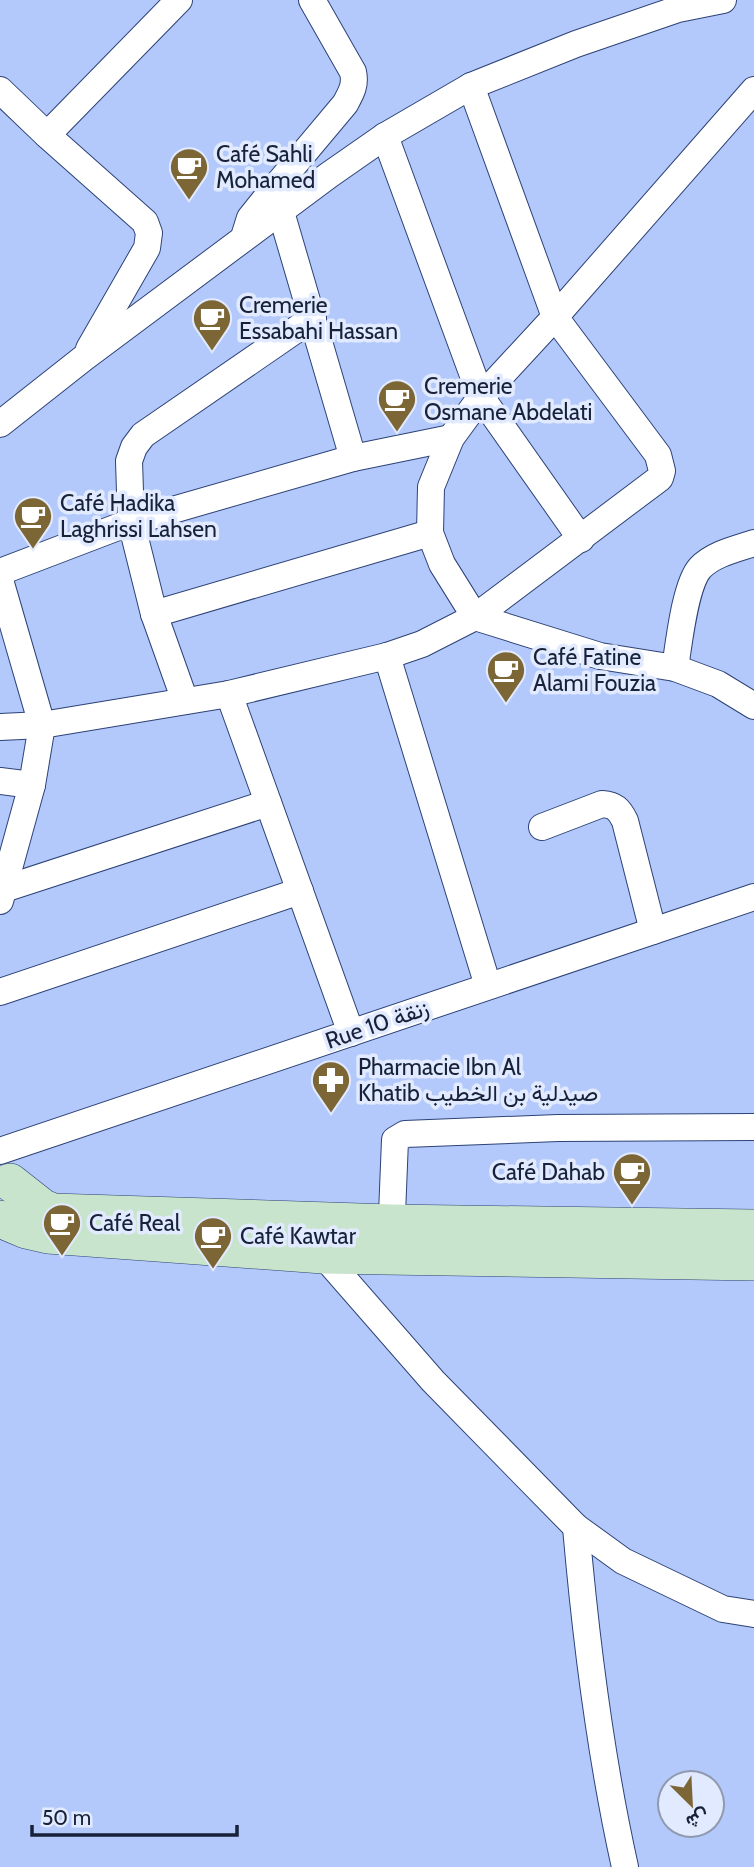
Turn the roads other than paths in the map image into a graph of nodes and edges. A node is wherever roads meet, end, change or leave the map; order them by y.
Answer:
1 (179, 0) edge
2 (312, 0) edge
3 (723, 0) edge
4 (471, 86) junction
5 (0, 90) edge
6 (754, 90) edge
7 (47, 135) junction
8 (385, 136) junction
9 (281, 212) junction
10 (243, 239) junction
11 (555, 317) junction
12 (313, 318) junction
13 (85, 357) junction
14 (481, 397) junction
15 (0, 424) edge
16 (451, 439) junction
17 (353, 458) junction
18 (131, 522) junction
19 (430, 533) junction
20 (581, 538) junction
21 (754, 543) edge
22 (0, 572) edge
23 (0, 580) edge
24 (154, 614) junction
25 (475, 617) junction
26 (387, 656) junction
27 (675, 667) junction
28 (229, 694) junction
29 (185, 701) junction
30 (754, 705) edge
31 (42, 725) junction
32 (0, 727) edge
33 (0, 781) edge
34 (32, 785) junction
35 (268, 803) junction
36 (542, 827) dead end
37 (9, 841) edge
38 (300, 891) junction
39 (2, 895) edge
40 (754, 897) edge
41 (653, 931) junction
42 (488, 986) junction
43 (0, 992) edge
44 (351, 1033) junction
45 (754, 1127) edge
46 (2, 1176) edge
47 (0, 1219) edge
48 (754, 1228) edge
49 (391, 1240) junction
50 (323, 1255) junction
51 (754, 1262) edge
52 (576, 1527) junction
53 (754, 1614) edge
54 (625, 1867) edge

1 - 7 street
2 - 10 street
3 - 4 street
4 - 8 street
4 - 11 street
5 - 7 street
6 - 11 street
7 - 13 street
8 - 9 street
8 - 14 street
9 - 10 street
9 - 12 street
10 - 13 street
11 - 14 street
11 - 20 street
12 - 17 street
12 - 18 street
13 - 15 street
14 - 16 street
14 - 20 street
16 - 17 street
16 - 19 street
17 - 18 street
18 - 22 street
18 - 24 street
19 - 24 street
19 - 25 street
20 - 25 street
21 - 27 street
23 - 31 street
24 - 29 street
25 - 26 street
25 - 27 street
26 - 28 street
26 - 42 street
27 - 30 street
28 - 29 street
28 - 35 street
29 - 31 street
31 - 32 street
31 - 34 street
33 - 34 street
34 - 37 street
35 - 38 street
35 - 39 street
36 - 41 street
37 - 39 street
38 - 43 street
38 - 44 street
40 - 41 street, Rue 10 زنقة
41 - 42 street, Rue 10 زنقة
42 - 44 street, Rue 10 زنقة
44 - 46 street, Rue 10 زنقة
45 - 49 street
46 - 49 main road
47 - 50 main road
48 - 49 main road
49 - 50 main road
49 - 51 main road
50 - 52 street
52 - 53 street
52 - 54 street

